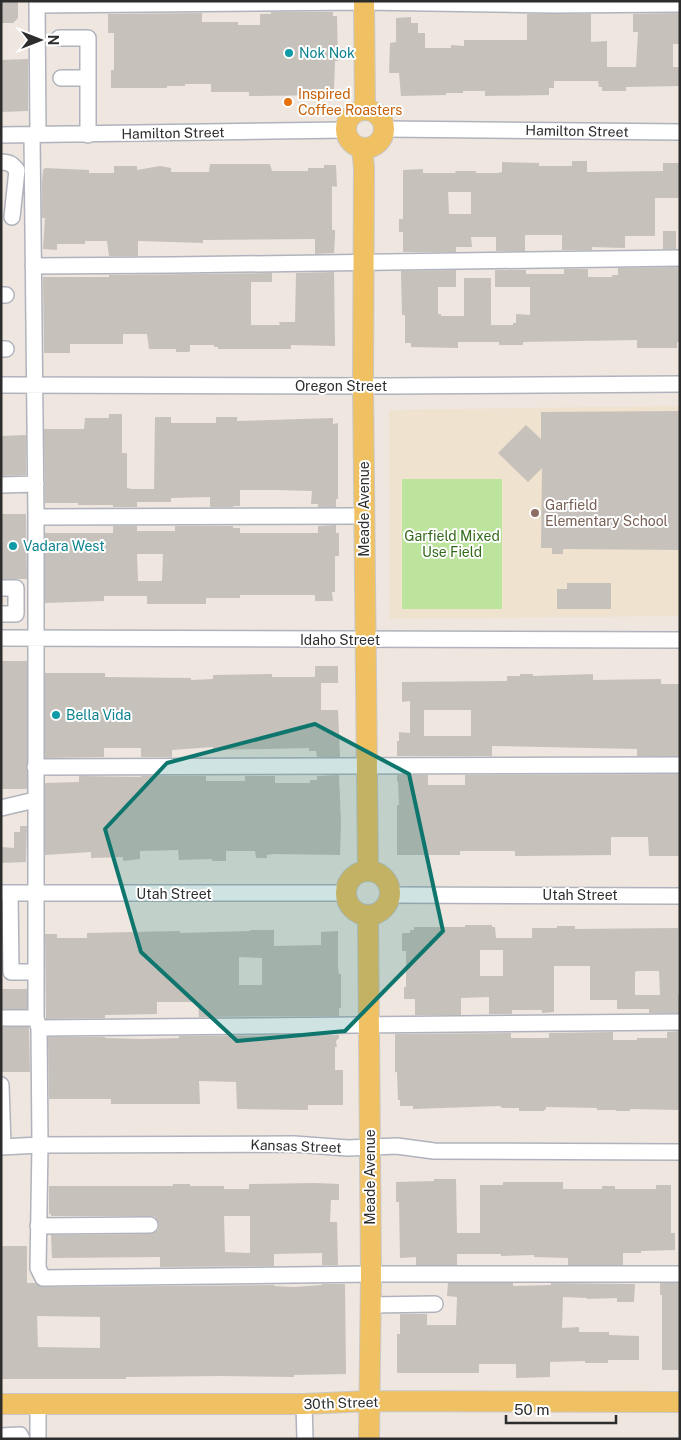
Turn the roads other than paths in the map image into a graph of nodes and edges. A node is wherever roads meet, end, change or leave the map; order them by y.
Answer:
1 (364, 2) edge
2 (37, 3) edge
3 (680, 4) edge
4 (59, 38) dead end
5 (61, 78) dead end
6 (88, 78) junction
7 (365, 109) junction
8 (384, 129) junction
9 (346, 130) junction
10 (680, 132) edge
11 (35, 135) junction
12 (88, 135) junction
13 (1, 136) edge
14 (362, 148) junction
15 (1, 162) edge
16 (31, 217) junction
17 (680, 258) edge
18 (363, 262) junction
19 (32, 266) junction
20 (680, 384) edge
21 (1, 385) edge
22 (34, 385) junction
23 (363, 386) junction
24 (36, 484) junction
25 (1, 485) edge
26 (364, 516) junction
27 (36, 517) junction
28 (1, 588) edge
29 (1, 614) edge
30 (1, 638) edge
31 (35, 638) junction
32 (365, 640) junction
33 (680, 640) edge
34 (680, 765) edge
35 (366, 766) junction
36 (35, 767) junction
37 (35, 800) junction
38 (1, 808) edge
39 (368, 871) junction
40 (6, 893) edge
41 (36, 893) junction
42 (346, 894) junction
43 (390, 895) junction
44 (680, 896) edge
45 (368, 915) junction
46 (36, 972) junction
47 (1, 1018) edge
48 (680, 1022) edge
49 (37, 1023) junction
50 (369, 1026) junction
51 (1, 1085) edge
52 (40, 1145) junction
53 (2, 1147) edge
54 (370, 1148) junction
55 (680, 1152) edge
56 (150, 1225) dead end
57 (38, 1226) junction
58 (371, 1274) junction
59 (680, 1274) edge
60 (435, 1304) dead end
61 (371, 1305) junction
62 (369, 1401) junction
63 (680, 1402) edge
64 (1, 1404) edge
65 (38, 1404) junction
66 (304, 1404) junction
67 (1, 1436) edge
68 (22, 1439) edge
69 (38, 1439) edge
70 (305, 1439) edge
71 (369, 1439) edge

1 - 2 street
1 - 3 street
1 - 7 main road
2 - 11 street
4 - 6 street
5 - 6 street
6 - 12 street
7 - 8 main road
7 - 9 main road
8 - 10 street, Hamilton Street
8 - 14 main road
9 - 12 street, Hamilton Street
9 - 14 main road
11 - 12 street, Hamilton Street
11 - 13 street, Hamilton Street
11 - 16 street
14 - 18 main road, Meade Avenue
15 - 16 street
16 - 19 street
17 - 18 street
18 - 19 street
18 - 23 main road, Meade Avenue
19 - 22 street
20 - 23 street, Oregon Street
21 - 22 street, Oregon Street
22 - 23 street, Oregon Street
22 - 24 street
23 - 26 main road, Meade Avenue
24 - 25 street
24 - 27 street
26 - 27 street
26 - 32 main road, Meade Avenue
27 - 31 street
28 - 29 street
30 - 31 street, Idaho Street
31 - 32 street, Idaho Street
31 - 36 street
32 - 33 street, Idaho Street
32 - 35 main road, Meade Avenue
34 - 35 street
35 - 36 street
35 - 39 main road, Meade Avenue
36 - 37 street
37 - 38 street
37 - 41 street
39 - 42 main road
39 - 43 main road
40 - 41 street, Utah Street
40 - 46 street
41 - 42 street, Utah Street
41 - 46 street
42 - 45 main road
43 - 44 street, Utah Street
43 - 45 main road
45 - 50 main road, Meade Avenue
46 - 49 street
47 - 49 street
48 - 50 street
49 - 50 street
49 - 52 street
50 - 54 main road, Meade Avenue
51 - 53 street
52 - 53 street, Kansas Street
52 - 54 street, Kansas Street
52 - 57 street
54 - 55 street, Kansas Street
54 - 58 main road, Meade Avenue
56 - 57 street
57 - 58 street
58 - 59 street
58 - 61 main road, Meade Avenue
60 - 61 street
61 - 62 main road, Meade Avenue
62 - 63 main road, 30th Street
62 - 66 main road, 30th Street
62 - 71 main road, Meade Avenue
64 - 65 main road, 30th Street
65 - 66 main road, 30th Street
65 - 69 street
66 - 70 street
67 - 68 street

